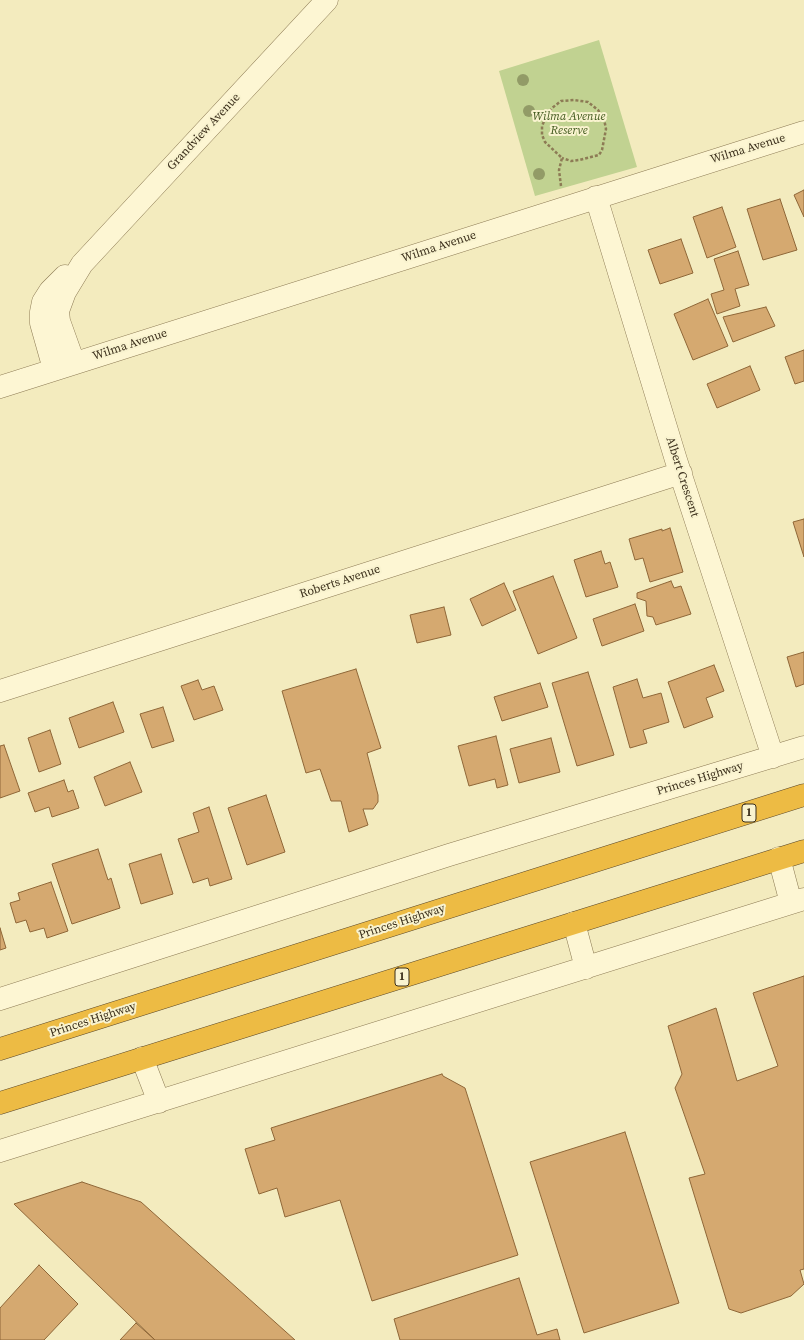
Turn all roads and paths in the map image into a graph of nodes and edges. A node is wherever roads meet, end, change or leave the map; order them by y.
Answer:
1 (327, 0) edge
2 (804, 132) edge
3 (562, 158) junction
4 (596, 197) junction
5 (568, 206) junction
6 (82, 264) junction
7 (74, 363) junction
8 (54, 370) junction
9 (0, 387) edge
10 (681, 473) junction
11 (0, 691) edge
12 (804, 747) edge
13 (773, 757) junction
14 (804, 795) edge
15 (804, 851) edge
16 (779, 858) junction
17 (797, 901) edge
18 (574, 923) junction
19 (586, 968) junction
20 (0, 999) edge
21 (0, 1049) edge
22 (142, 1058) junction
23 (159, 1102) junction
24 (0, 1103) edge
25 (0, 1151) edge

1 - 6 street, Grandview Avenue
2 - 4 street, Wilma Avenue
3 - 3 path
3 - 5 path
4 - 5 street, Wilma Avenue
4 - 10 street, Albert Crescent
5 - 7 street, Wilma Avenue
6 - 7 street, Grandview Avenue
6 - 8 street, Grandview Avenue
7 - 8 street
8 - 9 street
10 - 11 street, Roberts Avenue
10 - 13 street, Albert Crescent
12 - 13 street, Princes Highway
13 - 20 street, Princes Highway
14 - 21 highway, Princes Highway / 1
15 - 16 highway, 1
16 - 17 street
16 - 18 highway, 1
17 - 19 street
18 - 19 street
18 - 22 highway, 1
19 - 23 street
22 - 23 street
22 - 24 highway, 1
23 - 25 street

